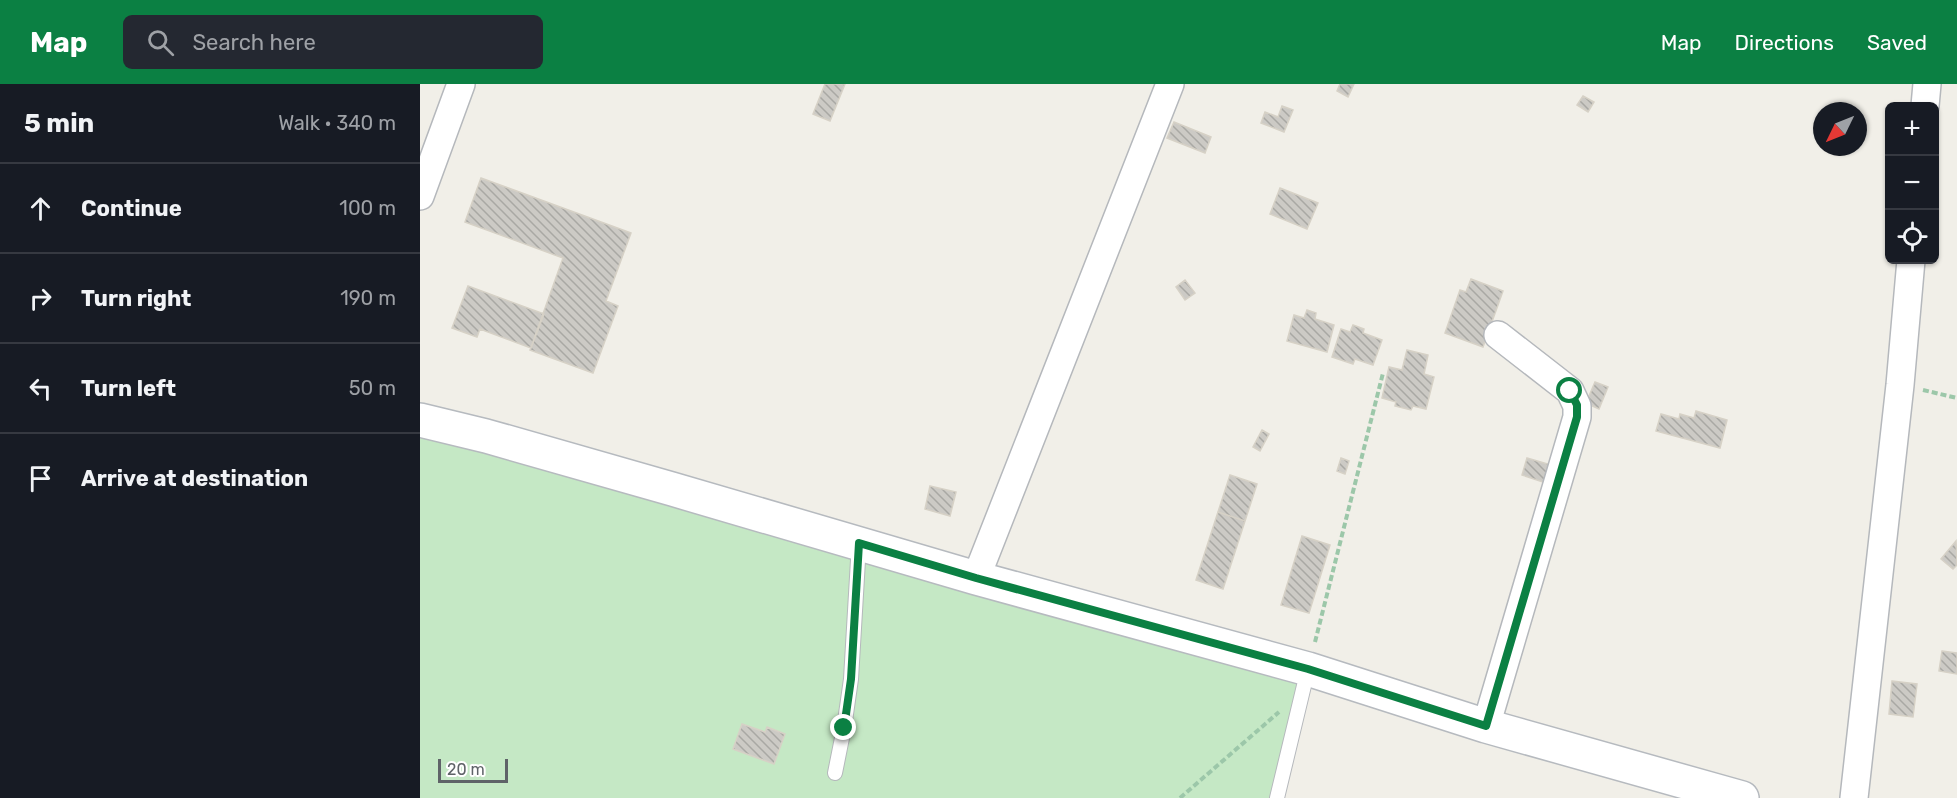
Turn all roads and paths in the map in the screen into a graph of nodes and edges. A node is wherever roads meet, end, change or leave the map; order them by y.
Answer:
1 (461, 84) edge
2 (1170, 84) edge
3 (1927, 84) edge
4 (1925, 102) edge
5 (420, 196) edge
6 (1911, 264) edge
7 (1498, 335) dead end
8 (1383, 373) dead end
9 (1900, 385) junction
10 (1957, 398) edge
11 (420, 420) edge
12 (859, 543) junction
13 (976, 578) junction
14 (1305, 680) junction
15 (1486, 726) junction
16 (835, 773) dead end
17 (1679, 789) edge
18 (1180, 798) edge
19 (1277, 798) edge
20 (1742, 798) edge
21 (1854, 798) edge

1 - 5 street
2 - 13 street
3 - 4 street
6 - 9 street
7 - 15 street
8 - 14 path
9 - 10 path
9 - 21 street
11 - 12 main road
12 - 13 main road
12 - 16 lane
13 - 14 main road
14 - 15 main road
14 - 18 path
14 - 19 lane
15 - 17 main road
17 - 20 main road

